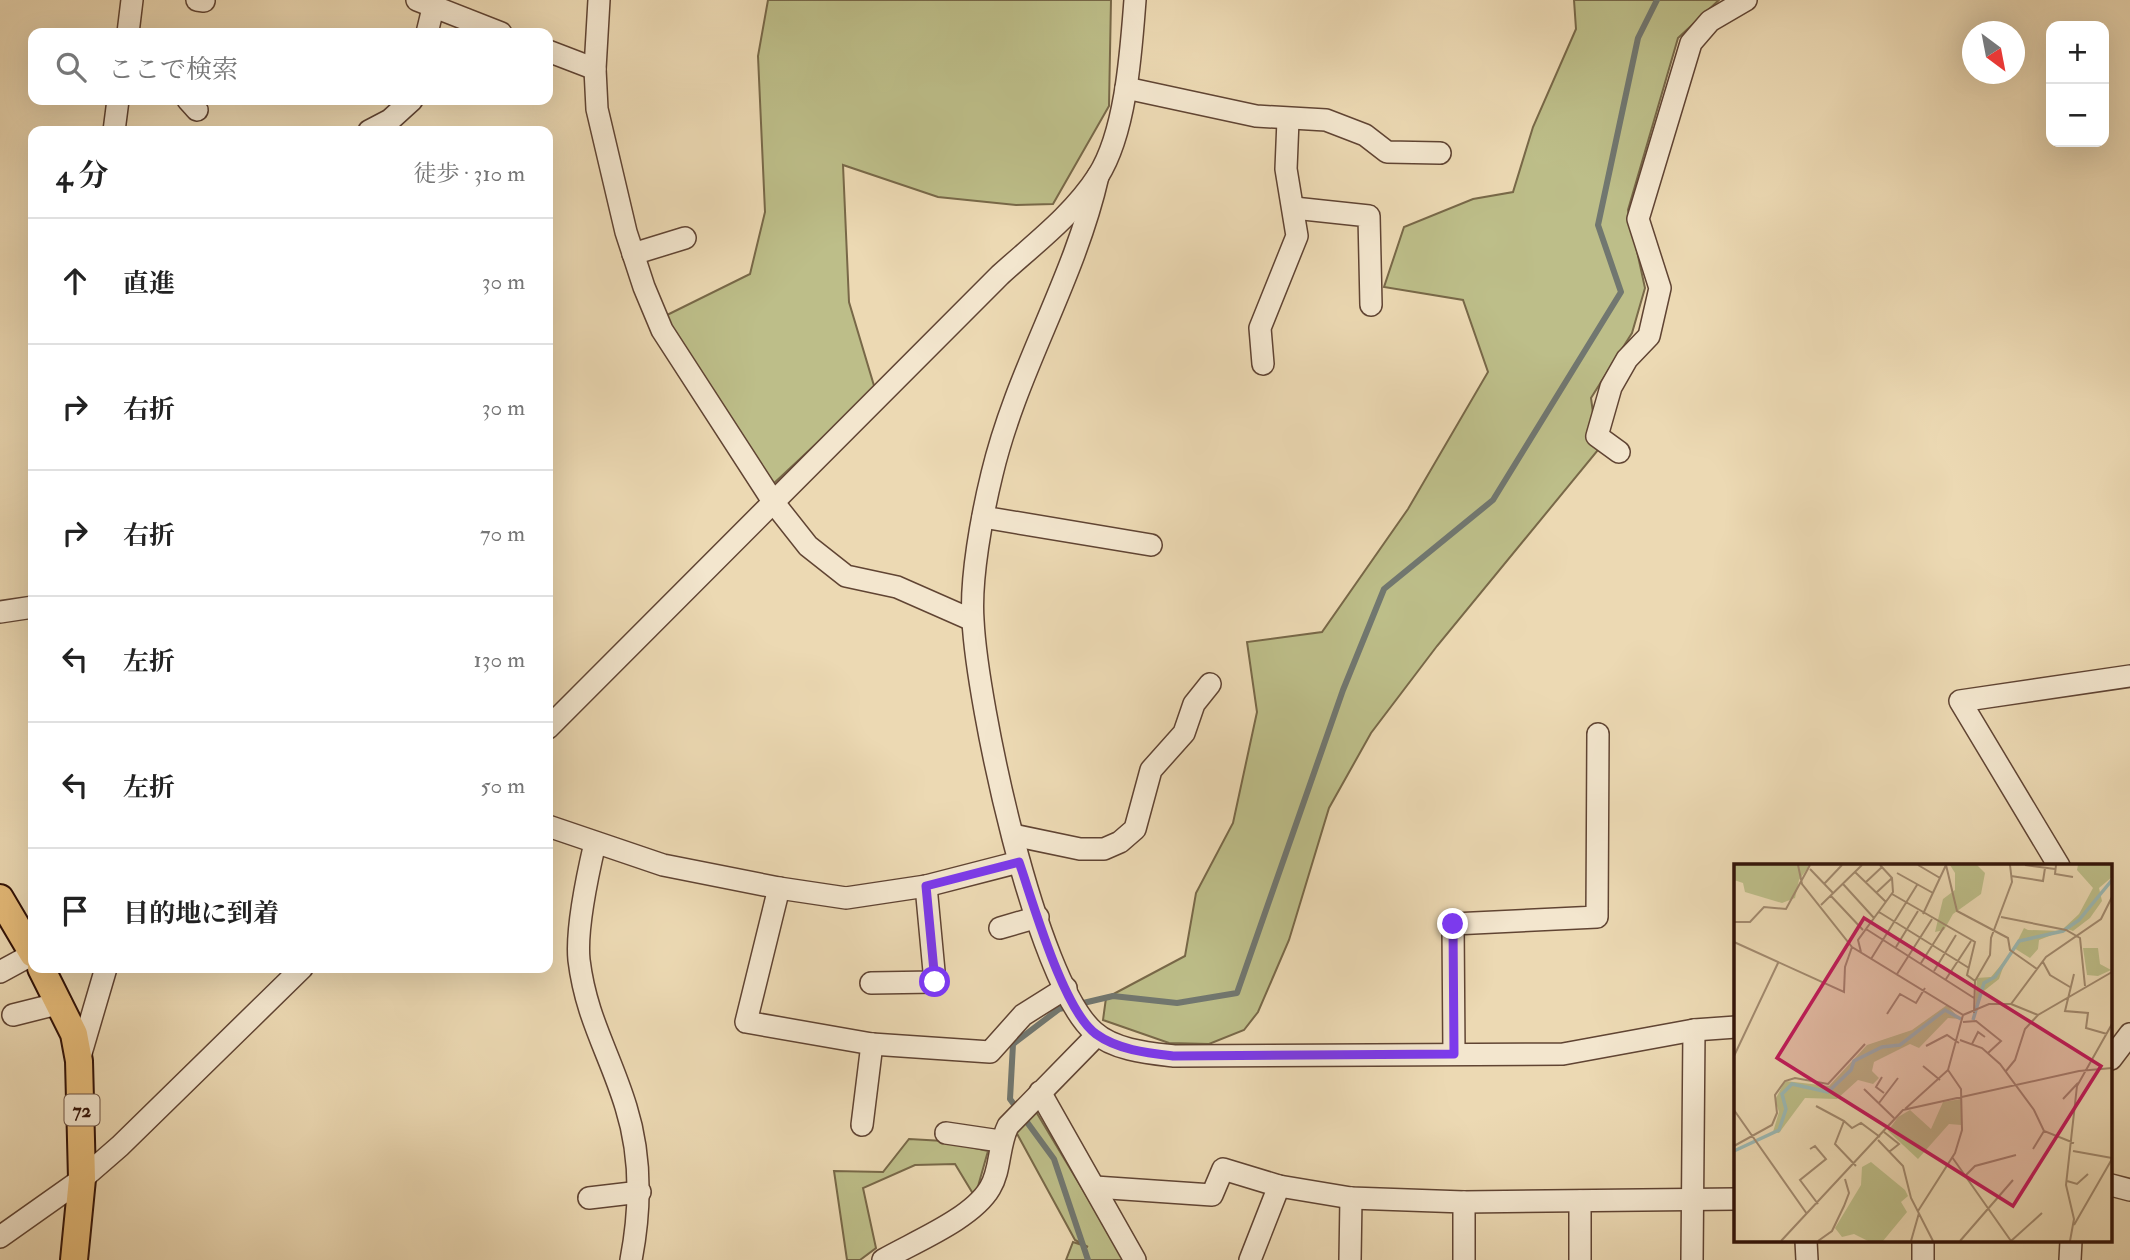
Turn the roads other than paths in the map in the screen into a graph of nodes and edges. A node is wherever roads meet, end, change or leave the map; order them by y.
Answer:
1 (132, 0) edge
2 (599, 0) edge
3 (1135, 0) edge
4 (1746, 0) edge
5 (425, 4) edge
6 (129, 28) edge
7 (427, 28) edge
8 (487, 28) edge
9 (553, 53) edge
10 (595, 69) junction
11 (1126, 88) junction
12 (117, 105) edge
13 (406, 105) edge
14 (1288, 120) junction
15 (115, 126) edge
16 (379, 126) edge
17 (1440, 153) dead end
18 (1098, 176) junction
19 (1294, 208) junction
20 (685, 238) dead end
21 (633, 254) junction
22 (1371, 305) dead end
23 (1263, 364) dead end
24 (1619, 453) dead end
25 (774, 503) junction
26 (983, 517) junction
27 (1151, 545) dead end
28 (28, 608) edge
29 (0, 612) edge
30 (972, 620) junction
31 (2130, 676) edge
32 (1210, 684) dead end
33 (557, 707) edge
34 (1598, 734) dead end
35 (553, 828) edge
36 (1013, 835) junction
37 (595, 843) junction
38 (1019, 862) junction
39 (2058, 864) edge
40 (926, 886) junction
41 (779, 888) junction
42 (0, 898) edge
43 (1038, 917) junction
44 (1000, 928) dead end
45 (28, 946) edge
46 (28, 957) edge
47 (0, 972) edge
48 (44, 973) edge
49 (105, 973) edge
50 (297, 973) edge
51 (871, 983) dead end
52 (1066, 988) junction
53 (61, 1003) junction
54 (13, 1015) dead end
55 (1734, 1027) edge
56 (2112, 1027) edge
57 (1694, 1030) junction
58 (2130, 1033) edge
59 (1097, 1035) junction
60 (872, 1044) junction
61 (1454, 1054) junction
62 (2112, 1058) edge
63 (79, 1061) junction
64 (1035, 1098) junction
65 (862, 1125) dead end
66 (946, 1133) dead end
67 (1004, 1134) junction
68 (82, 1179) junction
69 (2112, 1185) edge
70 (1279, 1186) junction
71 (1095, 1187) junction
72 (2130, 1190) edge
73 (640, 1192) junction
74 (590, 1198) dead end
75 (1351, 1198) junction
76 (1695, 1198) junction
77 (1734, 1199) edge
78 (1580, 1201) junction
79 (1464, 1202) junction
80 (0, 1237) edge
81 (1806, 1242) edge
82 (1923, 1242) edge
83 (2071, 1242) edge
84 (74, 1260) edge
85 (631, 1260) edge
86 (883, 1260) edge
87 (1135, 1260) edge
88 (1250, 1260) edge
89 (1350, 1260) edge
90 (1464, 1260) edge
91 (1580, 1260) edge
92 (1692, 1260) edge
93 (1807, 1260) edge
94 (1923, 1260) edge
95 (2070, 1260) edge

1 - 6 street
2 - 10 street
3 - 11 street
4 - 24 street
5 - 7 street
5 - 8 street
9 - 10 street
10 - 21 street
11 - 14 street
11 - 18 street
12 - 15 street
13 - 16 street
14 - 17 street
14 - 19 street
18 - 25 street
18 - 26 street
19 - 22 street
19 - 23 street
20 - 21 street
21 - 25 street
25 - 30 street
25 - 33 street
26 - 27 street
26 - 30 street
28 - 29 street
30 - 36 street
31 - 39 street
32 - 36 street
34 - 61 street
35 - 37 street
36 - 38 street
37 - 41 street
37 - 73 street
38 - 40 street
38 - 43 street
40 - 41 street
40 - 51 street
41 - 60 street
42 - 45 main road
43 - 44 street
43 - 52 street
46 - 47 street
48 - 53 main road, 72
49 - 63 street
50 - 68 street
52 - 59 street
52 - 60 street
53 - 54 street
53 - 63 main road, 72
55 - 57 street
56 - 58 street
57 - 61 street
57 - 76 street
58 - 62 street
59 - 61 street
59 - 64 street
60 - 65 street
63 - 68 main road, 72
64 - 67 street
64 - 71 street
66 - 67 street
67 - 86 street
68 - 80 street
68 - 84 main road, 72
69 - 72 street
70 - 71 street
70 - 75 street
70 - 88 street
71 - 87 street
73 - 74 street
73 - 85 street
75 - 79 street
75 - 89 street
76 - 77 street
76 - 78 street
76 - 92 street
78 - 79 street
78 - 91 street
79 - 90 street
81 - 93 street
82 - 94 street
83 - 95 street

